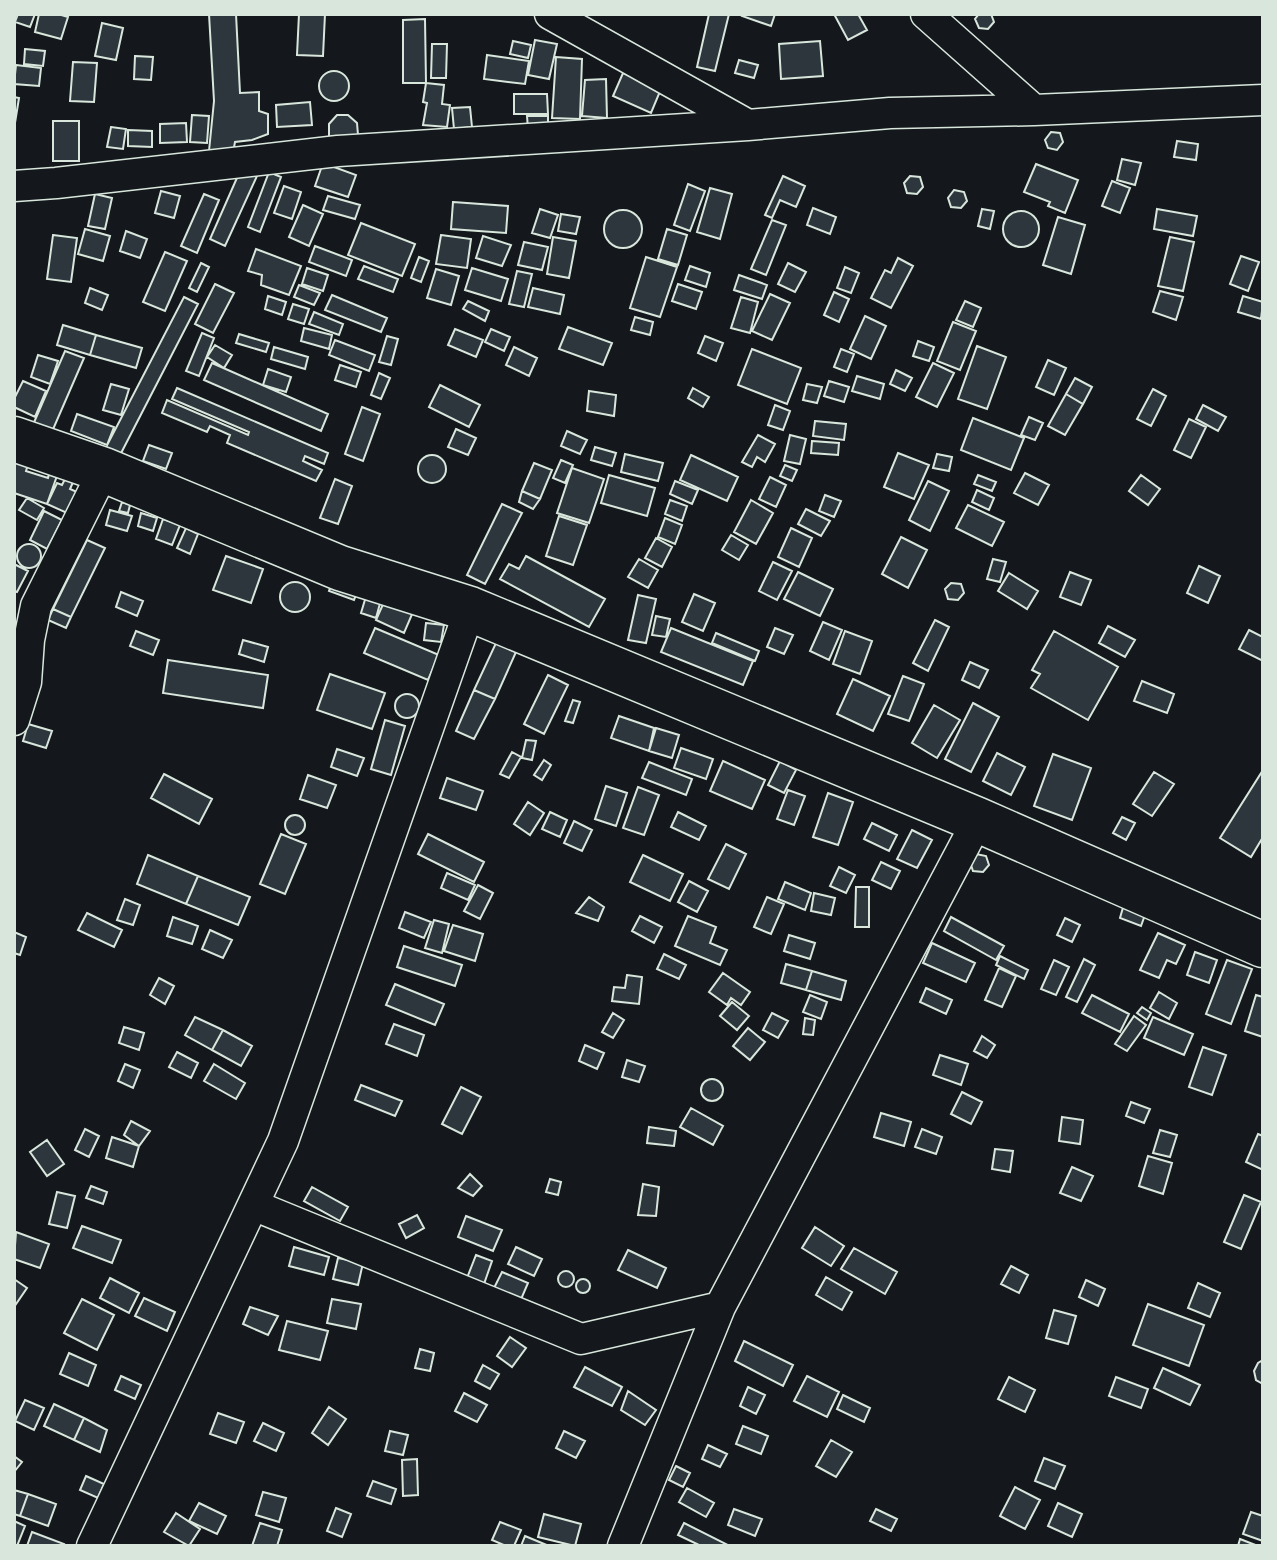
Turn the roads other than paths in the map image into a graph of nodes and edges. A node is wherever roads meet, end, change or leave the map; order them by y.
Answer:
1 (550, 14) edge
2 (926, 14) edge
3 (1263, 100) edge
4 (1034, 110) junction
5 (748, 125) junction
6 (14, 186) edge
7 (14, 439) edge
8 (104, 470) junction
9 (470, 609) junction
10 (14, 720) edge
11 (978, 820) junction
12 (1263, 945) edge
13 (253, 1205) junction
14 (720, 1307) junction
15 (92, 1546) edge
16 (623, 1546) edge

1 - 5 street
2 - 4 street
3 - 4 street
4 - 5 street
5 - 6 street
7 - 8 highway
8 - 9 highway
8 - 10 street
9 - 11 highway
9 - 13 street
11 - 12 highway
11 - 14 street
13 - 14 street
13 - 15 street
14 - 16 street

